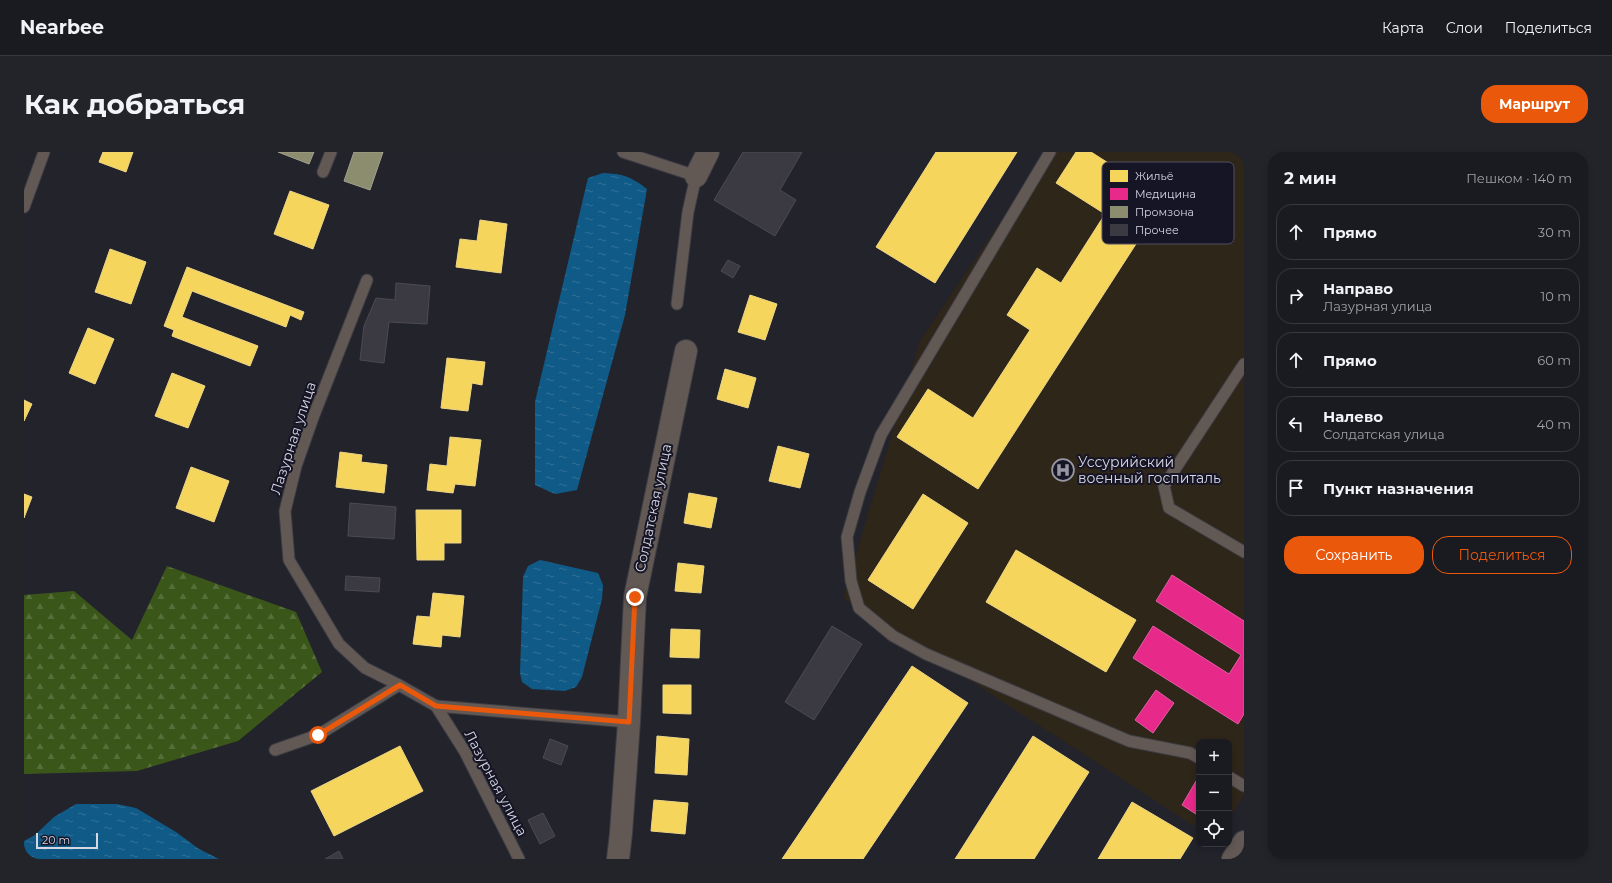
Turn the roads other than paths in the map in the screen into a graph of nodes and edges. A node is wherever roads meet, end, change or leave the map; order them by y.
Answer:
1 (44, 152) edge
2 (331, 152) edge
3 (624, 152) edge
4 (708, 152) edge
5 (1050, 152) edge
6 (323, 172) dead end
7 (696, 176) junction
8 (24, 207) edge
9 (367, 280) dead end
10 (677, 304) dead end
11 (686, 351) dead end
12 (1244, 364) edge
13 (1244, 552) edge
14 (400, 685) junction
15 (436, 706) junction
16 (629, 722) junction
17 (275, 750) dead end
18 (1196, 756) edge
19 (1232, 779) edge
20 (1244, 786) edge
21 (519, 859) edge
22 (618, 859) edge

1 - 8 lane
2 - 6 lane
3 - 7 lane
4 - 7 street
5 - 18 lane
7 - 10 lane
9 - 14 lane, Лазурная улица
11 - 16 street, Солдатская улица
12 - 13 lane
14 - 15 lane, Лазурная улица
14 - 17 lane
15 - 16 lane
15 - 21 lane, Лазурная улица
16 - 22 street, Солдатская улица
19 - 20 lane

